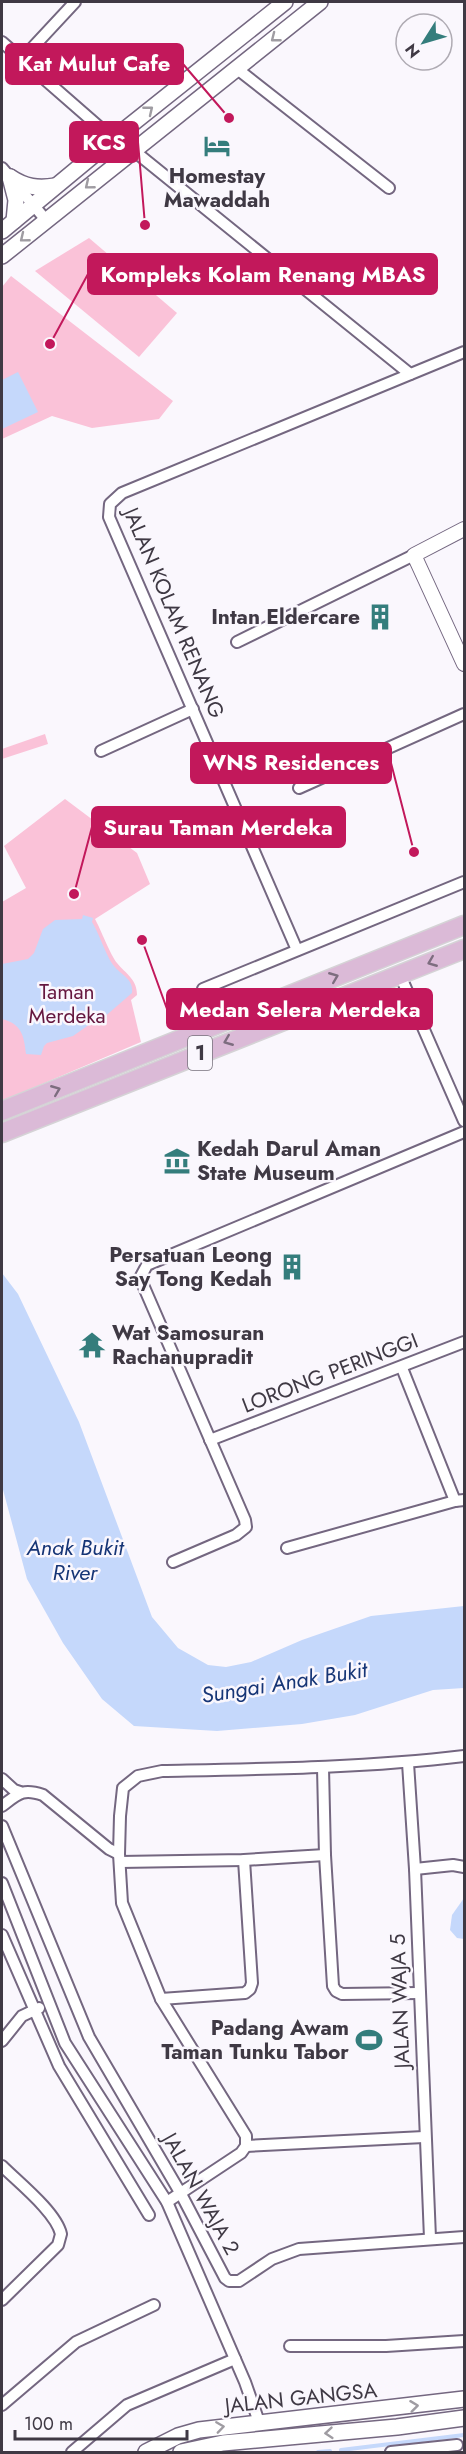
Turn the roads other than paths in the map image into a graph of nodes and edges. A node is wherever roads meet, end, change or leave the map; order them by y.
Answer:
1 (75, 2) edge
2 (285, 2) edge
3 (320, 2) edge
4 (2, 42) edge
5 (22, 59) junction
6 (236, 68) junction
7 (113, 139) junction
8 (133, 150) junction
9 (6, 173) edge
10 (55, 186) junction
11 (389, 188) dead end
12 (33, 205) junction
13 (46, 220) junction
14 (14, 221) junction
15 (2, 231) edge
16 (2, 256) edge
17 (465, 352) edge
18 (410, 374) junction
19 (465, 529) edge
20 (414, 555) junction
21 (237, 642) dead end
22 (465, 664) edge
23 (193, 709) junction
24 (465, 714) edge
25 (101, 751) dead end
26 (299, 788) dead end
27 (465, 882) edge
28 (465, 925) edge
29 (465, 949) edge
30 (297, 950) junction
31 (400, 975) junction
32 (203, 989) dead end
33 (2, 1111) edge
34 (465, 1121) edge
35 (465, 1132) edge
36 (2, 1133) edge
37 (465, 1342) edge
38 (402, 1368) junction
39 (210, 1440) junction
40 (460, 1500) edge
41 (287, 1548) dead end
42 (173, 1562) dead end
43 (465, 1756) edge
44 (408, 1763) junction
45 (323, 1768) junction
46 (2, 1779) edge
47 (20, 1792) junction
48 (2, 1806) edge
49 (2, 1826) edge
50 (325, 1856) junction
51 (119, 1858) junction
52 (244, 1860) junction
53 (465, 1867) edge
54 (415, 1869) junction
55 (2, 1883) edge
56 (2, 1935) edge
57 (419, 1993) junction
58 (160, 1999) junction
59 (48, 2004) junction
60 (34, 2010) junction
61 (2, 2041) edge
62 (108, 2111) junction
63 (92, 2121) junction
64 (424, 2137) junction
65 (246, 2146) junction
66 (2, 2166) edge
67 (182, 2193) junction
68 (167, 2202) junction
69 (149, 2215) dead end
70 (465, 2237) edge
71 (430, 2238) junction
72 (2, 2300) edge
73 (154, 2305) dead end
74 (465, 2341) edge
75 (290, 2346) dead end
76 (235, 2359) junction
77 (465, 2399) edge
78 (2, 2405) edge
79 (465, 2418) edge
80 (259, 2422) junction
81 (457, 2445) dead end
82 (72, 2452) edge
83 (146, 2452) edge
84 (181, 2452) edge
85 (391, 2452) edge

1 - 5 street
7 -> 2 main road
3 -> 6 main road
4 - 5 street
5 - 7 street
6 - 8 main road
6 - 11 street
7 - 10 main road
8 -> 13 main road
8 - 18 street
9 - 10 main road
9 - 12 street
9 - 14 main road
10 - 12 main road
12 - 13 street
12 - 14 main road
13 -> 16 main road
14 - 15 main road
17 - 18 street
18 - 23 street, JALAN KOLAM RENANG
19 - 20 street
20 - 21 street
20 - 22 street
23 - 25 street
23 - 30 street, JALAN KOLAM RENANG
24 - 26 street
27 - 30 street
33 -> 28 main road, 1
29 -> 31 main road, 1
30 - 32 street
31 - 34 street
31 -> 36 main road, 1
35 - 39 street
37 - 38 street, LORONG PERINGGI
38 - 39 street, LORONG PERINGGI
38 - 40 street
39 - 42 street
40 - 41 street
43 - 44 street
44 - 45 street
44 - 54 street, JALAN WAJA 5
45 - 50 street
45 - 51 street
46 - 47 street
47 - 48 street
47 - 51 street
49 - 67 street, JALAN WAJA 2
50 - 52 street
50 - 57 street
51 - 52 street
51 - 58 street
52 - 58 street
53 - 54 street
54 - 57 street, JALAN WAJA 5
55 - 59 street
56 - 60 street
57 - 64 street, JALAN WAJA 5
58 - 65 street
59 - 60 street
59 - 62 street
60 - 61 street
60 - 63 street
62 - 63 street
62 - 68 street
63 - 69 street
64 - 65 street
64 - 71 street, JALAN WAJA 5
65 - 67 street
66 - 72 street
67 - 68 street
67 - 71 street, JALAN WAJA 2
68 - 76 street
70 - 71 street, JALAN WAJA 2
73 - 78 street
74 - 75 street
76 - 80 street
76 - 82 street
80 -> 77 main road, JALAN GANGSA
79 -> 84 main road, JALAN GANGSA
83 -> 80 main road, JALAN GANGSA
81 - 85 street

